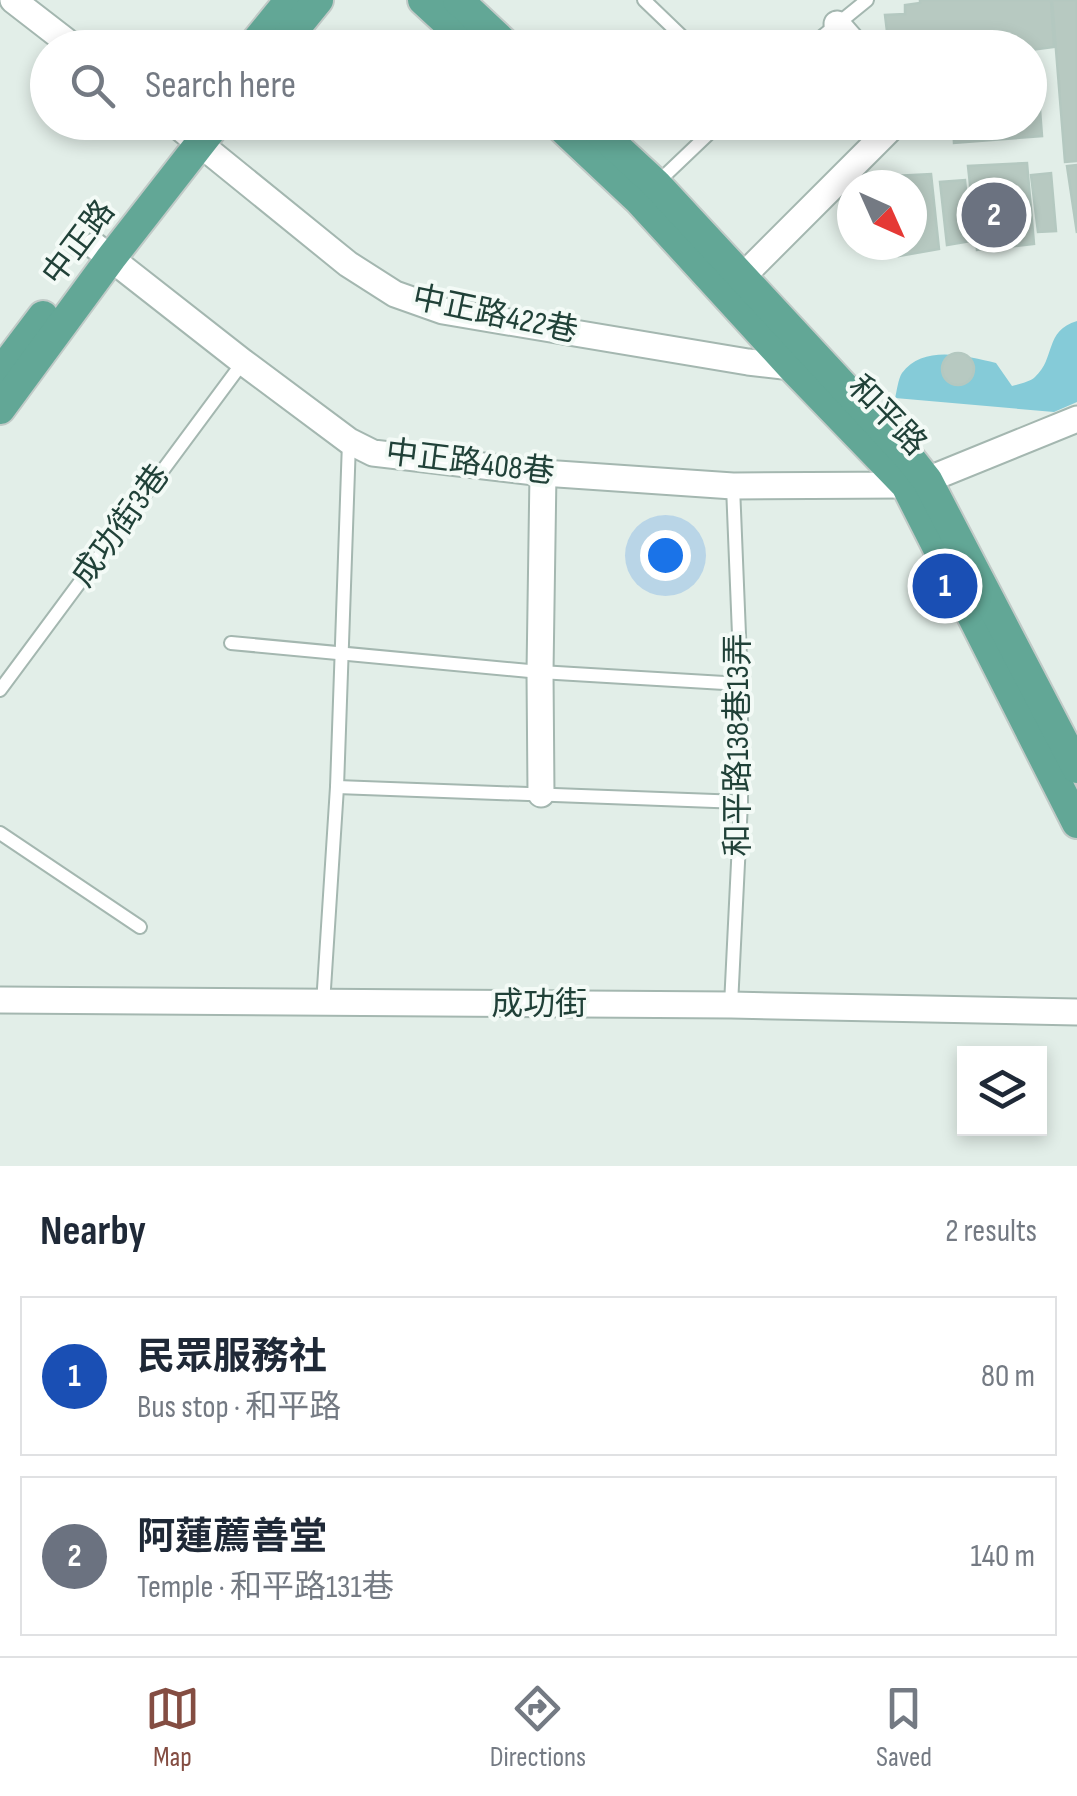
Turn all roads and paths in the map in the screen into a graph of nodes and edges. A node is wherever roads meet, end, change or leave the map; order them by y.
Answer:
1 (13, 0) edge
2 (290, 0) edge
3 (318, 0) edge
4 (423, 0) edge
5 (458, 0) edge
6 (644, 0) edge
7 (867, 0) edge
8 (837, 24) junction
9 (52, 30) edge
10 (266, 30) edge
11 (294, 30) edge
12 (455, 30) edge
13 (490, 30) edge
14 (675, 30) edge
15 (830, 30) edge
16 (842, 30) edge
17 (184, 140) edge
18 (204, 140) edge
19 (580, 140) edge
20 (605, 140) edge
21 (701, 140) edge
22 (878, 140) edge
23 (648, 192) junction
24 (103, 252) junction
25 (742, 277) junction
26 (243, 362) junction
27 (792, 367) junction
28 (0, 372) edge
29 (0, 409) edge
30 (1077, 419) edge
31 (349, 441) junction
32 (542, 473) junction
33 (916, 483) junction
34 (733, 486) junction
35 (231, 643) dead end
36 (341, 654) junction
37 (540, 672) junction
38 (741, 684) junction
39 (0, 690) edge
40 (1077, 768) edge
41 (336, 787) junction
42 (541, 794) junction
43 (741, 802) junction
44 (1077, 823) edge
45 (0, 834) edge
46 (140, 927) dead end
47 (0, 1000) edge
48 (324, 1004) junction
49 (731, 1005) junction
50 (1077, 1012) edge

1 - 9 street
2 - 10 main road
3 - 11 main road
4 - 12 main road
5 - 13 main road
6 - 14 lane
7 - 8 lane
8 - 15 lane
8 - 16 street
17 - 24 main road, 中正路
18 - 27 street, 中正路422巷
19 - 23 main road, 和平路
20 - 23 main road, 和平路
21 - 23 lane
22 - 25 street
23 - 25 main road, 和平路
23 - 27 main road, 和平路
24 - 26 street, 中正路408巷
24 - 28 main road, 中正路
24 - 29 main road, 中正路
25 - 33 main road, 和平路
26 - 31 street, 中正路408巷
26 - 39 lane, 成功街3巷
27 - 33 main road, 和平路
30 - 33 street
31 - 32 street, 中正路408巷
31 - 36 lane
32 - 34 street, 中正路408巷
32 - 37 street
33 - 34 street, 中正路408巷
33 - 40 main road, 和平路
33 - 44 main road, 和平路
34 - 38 lane, 和平路138巷13弄
35 - 36 lane
36 - 37 lane
36 - 41 lane
37 - 38 lane
37 - 42 street
38 - 43 lane, 和平路138巷13弄
41 - 42 lane
41 - 48 lane
42 - 43 lane
43 - 49 lane, 和平路138巷13弄
45 - 46 lane
47 - 48 street, 成功街
48 - 49 street, 成功街
49 - 50 street, 成功街

